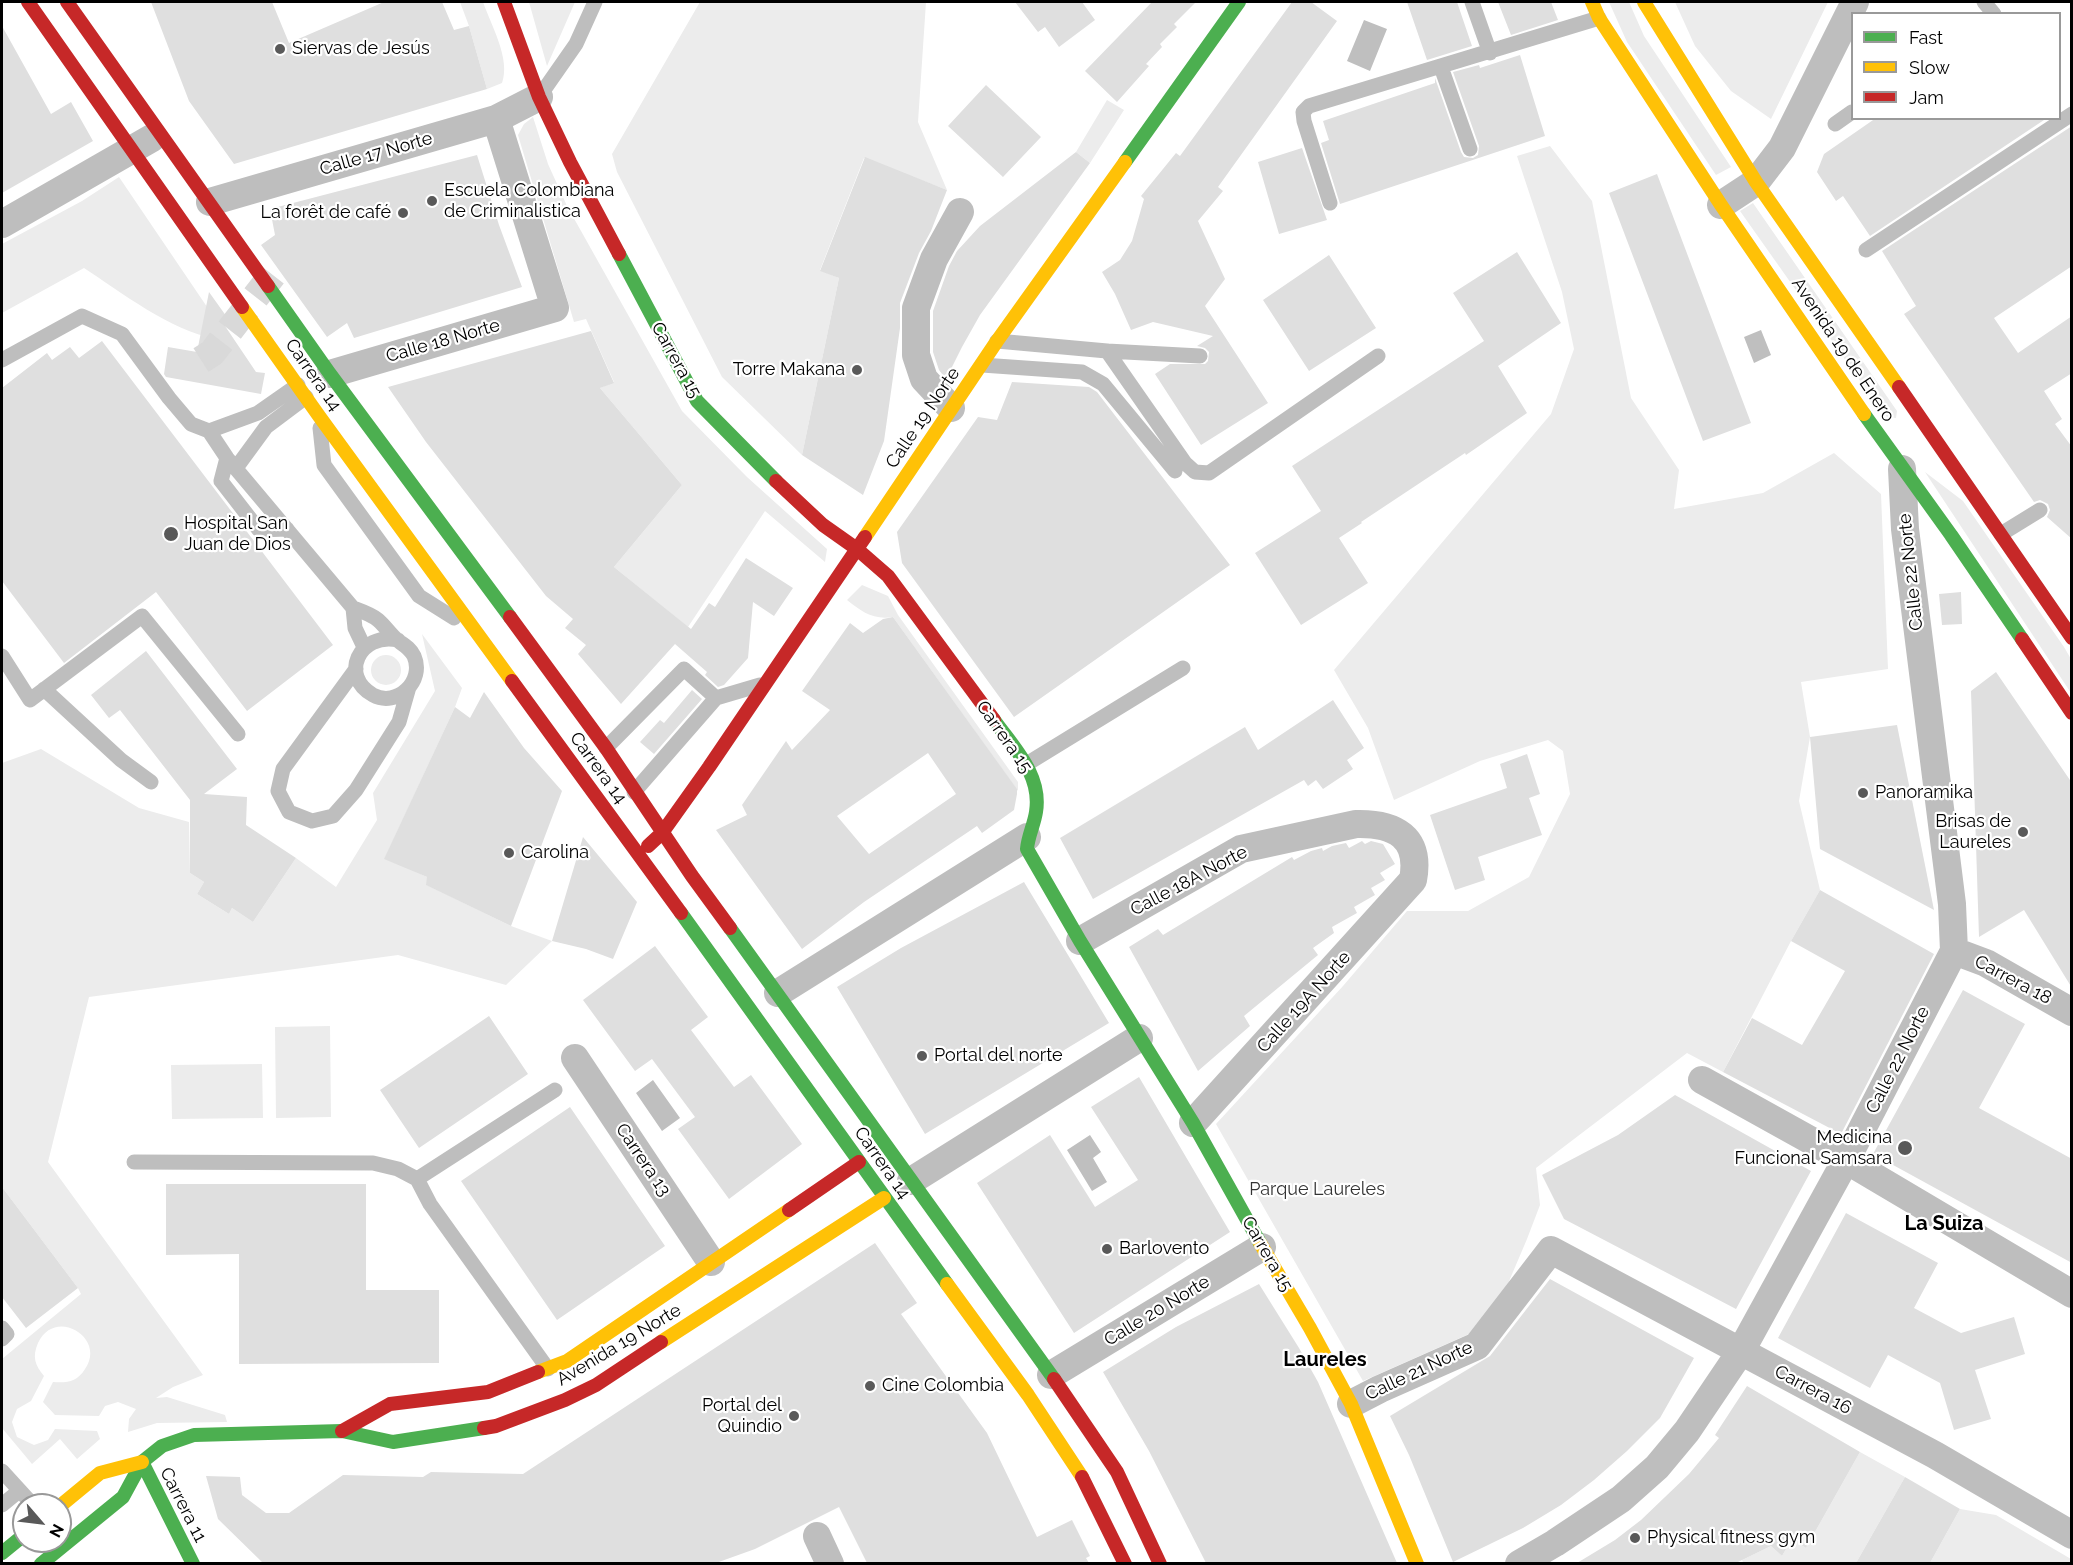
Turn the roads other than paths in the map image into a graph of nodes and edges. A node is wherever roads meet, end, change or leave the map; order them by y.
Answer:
1 (28, 2) edge
2 (67, 2) edge
3 (504, 2) edge
4 (595, 2) edge
5 (1239, 2) edge
6 (1472, 2) edge
7 (1592, 2) edge
8 (1644, 2) edge
9 (1855, 2) edge
10 (1599, 18) junction
11 (1490, 52) junction
12 (1441, 67) junction
13 (539, 97) junction
14 (1851, 113) edge
15 (496, 119) junction
16 (2058, 120) edge
17 (1835, 123) dead end
18 (161, 133) junction
19 (1470, 149) dead end
20 (132, 150) junction
21 (1756, 182) junction
22 (210, 202) junction
23 (1330, 203) dead end
24 (1721, 205) junction
25 (960, 212) dead end
26 (2, 224) edge
27 (1866, 250) dead end
28 (997, 341) junction
29 (1107, 351) junction
30 (1200, 356) dead end
31 (1378, 356) dead end
32 (2, 360) edge
33 (982, 365) junction
34 (330, 374) junction
35 (302, 391) junction
36 (951, 408) junction
37 (319, 416) junction
38 (209, 431) junction
39 (231, 463) junction
40 (1907, 466) junction
41 (1175, 471) dead end
42 (2040, 510) dead end
43 (287, 529) junction
44 (2001, 534) junction
45 (857, 549) junction
46 (353, 608) junction
47 (477, 632) junction
48 (2072, 638) edge
49 (398, 640) junction
50 (364, 647) junction
51 (2, 656) edge
52 (1183, 668) dead end
53 (356, 669) junction
54 (766, 683) junction
55 (410, 687) junction
56 (44, 689) junction
57 (716, 698) junction
58 (2072, 713) edge
59 (238, 734) dead end
60 (606, 748) junction
61 (1026, 765) junction
62 (152, 782) dead end
63 (634, 792) junction
64 (1375, 823) joint
65 (662, 833) junction
66 (1027, 837) junction
67 (637, 854) junction
68 (1080, 941) junction
69 (1954, 951) junction
70 (778, 993) junction
71 (2072, 1012) edge
72 (1139, 1038) junction
73 (575, 1058) dead end
74 (1702, 1080) dead end
75 (555, 1090) dead end
76 (1192, 1123) junction
77 (1846, 1160) junction
78 (134, 1162) dead end
79 (859, 1162) junction
80 (417, 1179) junction
81 (911, 1181) junction
82 (884, 1198) junction
83 (1262, 1247) junction
84 (1551, 1250) joint
85 (711, 1262) junction
86 (2072, 1294) edge
87 (2, 1328) edge
88 (2, 1339) edge
89 (1741, 1351) junction
90 (548, 1369) junction
91 (1051, 1376) junction
92 (1351, 1404) junction
93 (342, 1431) junction
94 (142, 1462) junction
95 (2, 1471) edge
96 (19, 1491) joint
97 (72, 1496) edge
98 (2, 1505) edge
99 (72, 1534) edge
100 (2072, 1535) edge
101 (817, 1536) dead end
102 (67, 1553) edge
103 (1561, 1553) edge
104 (71, 1561) dead end
105 (193, 1563) edge
106 (830, 1563) edge
107 (1125, 1563) edge
108 (1160, 1563) edge
109 (1417, 1563) edge
110 (1519, 1563) edge

1 - 20 main road, Carrera 14
2 - 18 main road, Carrera 14
3 - 13 main road, Carrera 15
4 - 13 lane
5 - 28 main road, Calle 19 Norte
6 - 11 lane
7 - 10 main road, Avenida 19 de Enero
8 - 21 main road, Avenida 19 de Enero
9 - 21 street
10 - 11 lane
10 - 24 main road, Avenida 19 de Enero
11 - 12 lane
12 - 19 lane
12 - 23 lane
13 - 15 street, Calle 17 Norte
13 - 45 main road, Carrera 15
14 - 17 lane
15 - 22 street, Calle 17 Norte
15 - 34 street, Calle 18 Norte
16 - 27 lane
18 - 20 street
18 - 22 main road, Carrera 14
20 - 26 street
20 - 35 main road, Carrera 14
21 - 24 street
21 - 44 main road, Avenida 19 de Enero
22 - 34 main road, Carrera 14
24 - 40 main road, Avenida 19 de Enero
25 - 36 street
28 - 29 lane
28 - 33 main road, Calle 19 Norte
29 - 30 lane
29 - 31 lane
32 - 38 lane
33 - 36 main road, Calle 19 Norte
33 - 41 lane
34 - 60 main road, Carrera 14
35 - 37 main road, Carrera 14
35 - 38 lane
35 - 39 lane
36 - 45 main road, Calle 19 Norte
37 - 47 main road, Carrera 14
37 - 47 lane
38 - 39 lane
39 - 43 lane
39 - 43 lane
40 - 58 main road, Avenida 19 de Enero
40 - 69 street, Calle 22 Norte
42 - 44 lane
43 - 46 lane
44 - 48 main road, Avenida 19 de Enero
45 - 54 main road, Calle 19 Norte
45 - 61 main road, Carrera 15
46 - 49 lane
46 - 50 lane
47 - 67 main road, Carrera 14
49 - 50 lane
49 - 55 lane
50 - 53 lane
51 - 56 lane
52 - 61 lane
53 - 55 lane
53 - 55 lane
54 - 57 lane
54 - 65 main road, Calle 19 Norte
56 - 59 lane
56 - 62 lane
57 - 60 lane
57 - 63 lane
60 - 63 main road, Carrera 14
61 - 66 main road, Carrera 15
63 - 65 main road, Carrera 14
64 - 68 street, Calle 18A Norte
64 - 76 street, Calle 19A Norte
65 - 67 main road, Calle 19 Norte
65 - 70 main road, Carrera 14
66 - 68 main road, Carrera 15
66 - 70 street
67 - 79 main road, Carrera 14
68 - 72 main road, Carrera 15
69 - 71 street, Carrera 18
69 - 77 street, Calle 22 Norte
70 - 81 main road, Carrera 14
72 - 76 main road, Carrera 15
72 - 81 street
73 - 85 street, Carrera 13
74 - 77 street
75 - 80 lane
76 - 83 main road, Carrera 15
77 - 86 street
77 - 89 street, Calle 22 Norte
78 - 80 lane
79 - 82 main road, Carrera 14
79 - 85 main road, Avenida 19 Norte
80 - 90 lane
81 - 91 main road, Carrera 14
82 - 93 main road, Avenida 19 Norte
82 - 107 main road, Carrera 14
83 - 91 street, Calle 20 Norte
83 - 92 main road, Carrera 15
84 - 89 street, Carrera 16
84 - 92 street, Calle 21 Norte
85 - 90 main road, Avenida 19 Norte
87 - 88 lane
89 - 100 street, Carrera 16
89 - 103 street, Calle 22 Norte
90 - 93 main road, Avenida 19 Norte
91 - 108 main road, Carrera 14
92 - 109 main road, Carrera 15
93 - 94 main road, Avenida 19 Norte
94 - 97 main road, Avenida 19 Norte
94 - 99 main road, Avenida 19 Norte
94 - 105 main road, Carrera 11
95 - 96 lane
96 - 98 lane
101 - 106 street
102 - 104 lane
103 - 110 street, Calle 22 Norte

